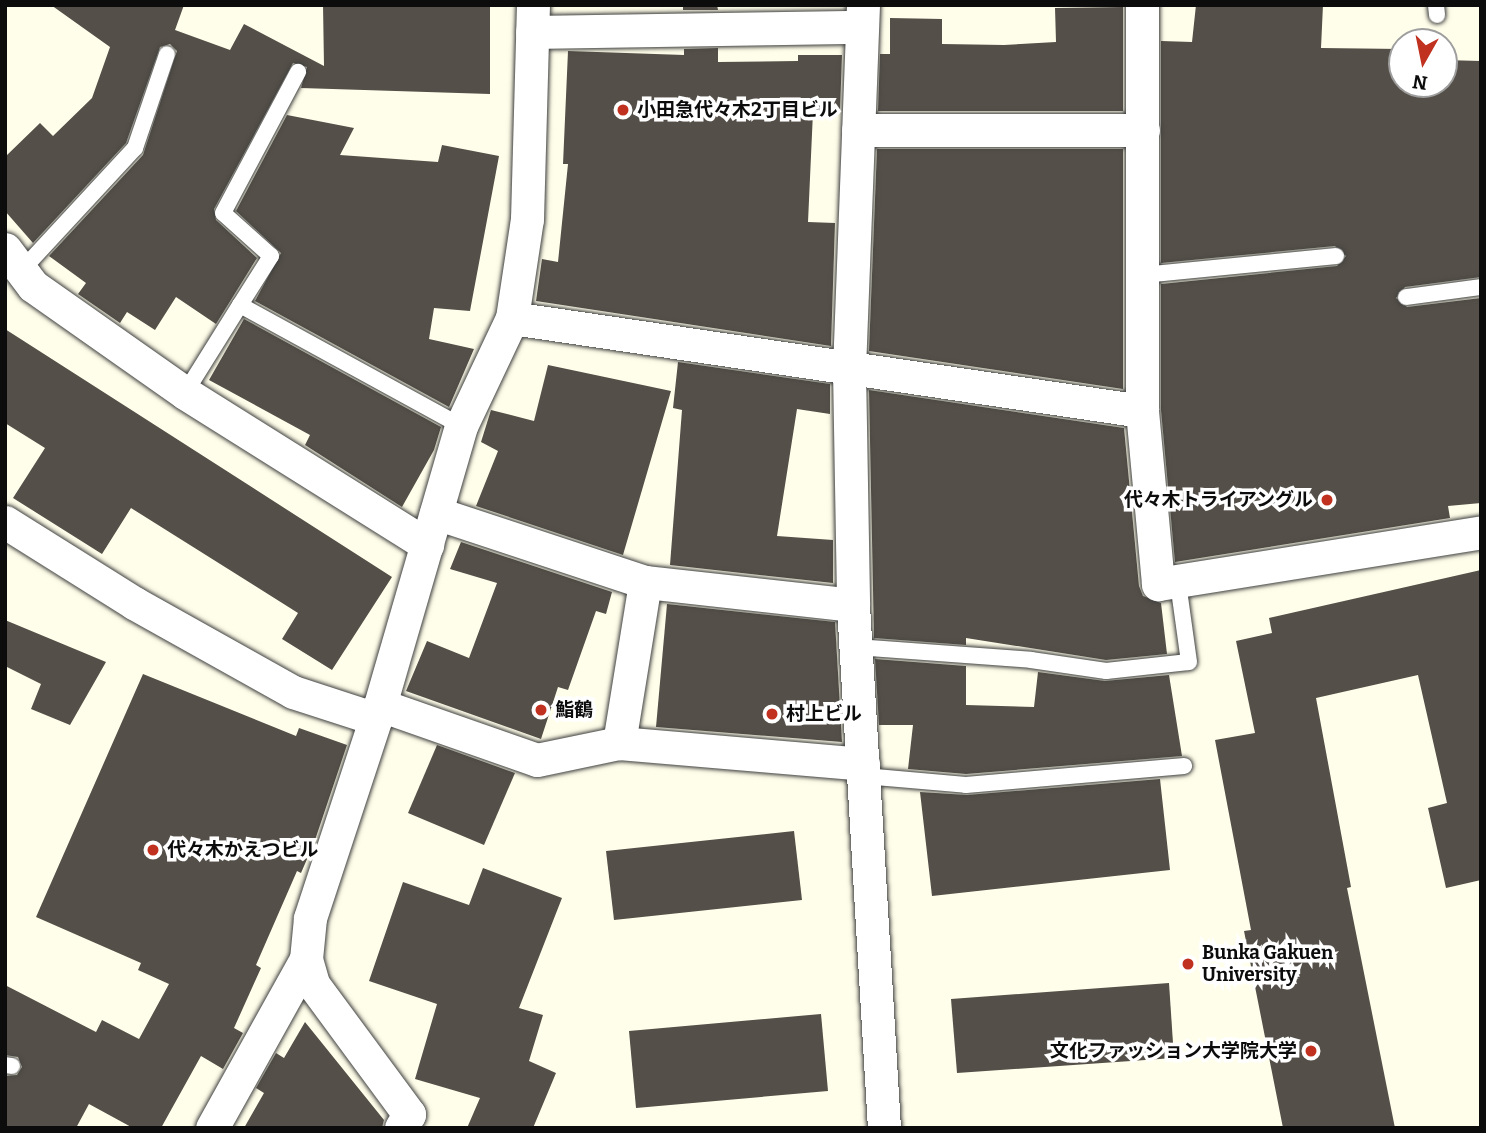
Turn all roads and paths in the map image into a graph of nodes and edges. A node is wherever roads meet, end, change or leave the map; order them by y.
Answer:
1 (1142, 5) edge
2 (862, 16) edge
3 (532, 18) edge
4 (167, 54) dead end
5 (298, 72) dead end
6 (858, 130) junction
7 (1143, 130) junction
8 (1336, 256) dead end
9 (13, 260) edge
10 (1143, 275) junction
11 (1481, 287) edge
12 (1406, 297) dead end
13 (240, 305) junction
14 (512, 318) junction
15 (849, 369) junction
16 (185, 393) junction
17 (1142, 411) junction
18 (461, 426) junction
19 (436, 513) junction
20 (5, 522) edge
21 (1481, 533) edge
22 (427, 545) junction
23 (645, 582) junction
24 (1178, 583) junction
25 (853, 605) junction
26 (856, 647) junction
27 (378, 712) junction
28 (619, 743) junction
29 (1184, 766) dead end
30 (863, 770) junction
31 (306, 959) junction
32 (212, 1128) edge
33 (401, 1128) edge
34 (884, 1128) edge

1 - 7 street
2 - 3 street
2 - 6 street
3 - 14 street
4 - 9 lane
5 - 13 lane
6 - 7 street
6 - 15 street
7 - 10 street
8 - 10 lane
9 - 16 street
10 - 17 street
11 - 12 lane
13 - 16 lane
13 - 18 lane
14 - 15 street
14 - 18 street
15 - 17 street
15 - 25 street
16 - 22 street
17 - 24 street
18 - 19 street
19 - 22 street
19 - 23 street
20 - 27 street
21 - 24 street
22 - 27 street
23 - 25 street
23 - 28 street
24 - 26 lane
25 - 26 street
26 - 30 street
27 - 28 street
27 - 31 street
28 - 30 street
29 - 30 lane
30 - 34 street
31 - 32 street
31 - 33 street

